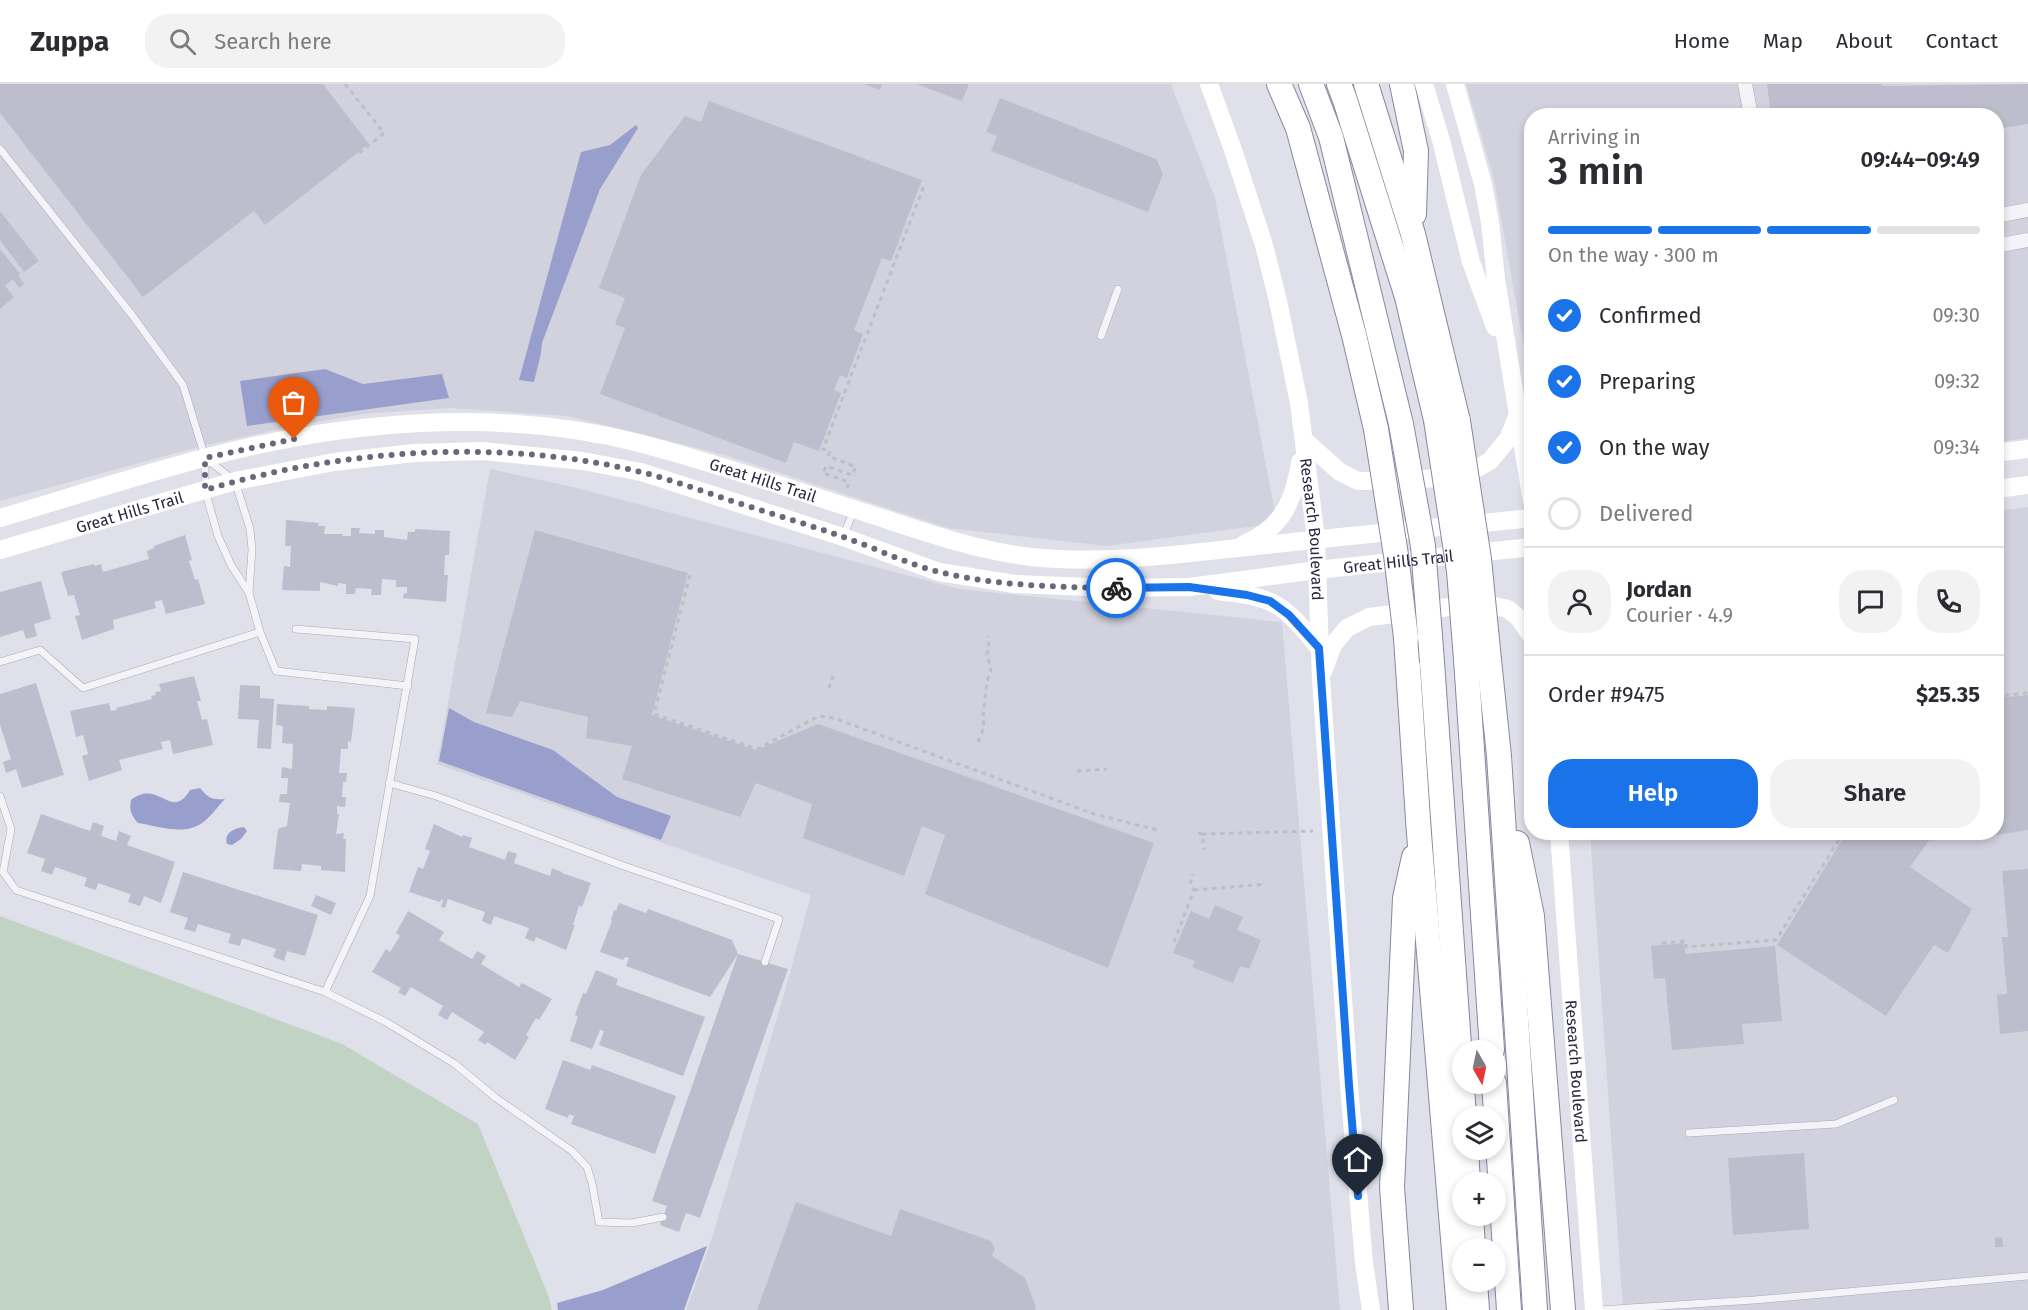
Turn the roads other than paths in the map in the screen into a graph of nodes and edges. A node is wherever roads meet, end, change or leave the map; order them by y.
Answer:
1 (1209, 84) edge
2 (1279, 84) edge
3 (1311, 84) edge
4 (1339, 84) edge
5 (1366, 84) edge
6 (1455, 84) edge
7 (1746, 84) edge
8 (1411, 88) edge
9 (1750, 108) edge
10 (0, 149) edge
11 (2028, 210) edge
12 (2004, 214) edge
13 (1413, 234) junction
14 (2028, 240) edge
15 (2004, 244) edge
16 (1119, 289) dead end
17 (1101, 336) dead end
18 (1510, 365) junction
19 (1447, 420) junction
20 (1519, 424) junction
21 (1524, 434) edge
22 (1304, 440) junction
23 (2028, 449) edge
24 (2004, 452) edge
25 (1524, 454) edge
26 (205, 458) junction
27 (235, 481) junction
28 (2028, 485) edge
29 (2004, 488) edge
30 (205, 490) junction
31 (854, 509) junction
32 (0, 518) edge
33 (1524, 519) edge
34 (843, 537) junction
35 (1316, 539) junction
36 (1233, 548) junction
37 (1524, 548) edge
38 (0, 550) edge
39 (1317, 570) junction
40 (1189, 587) junction
41 (249, 593) junction
42 (1524, 625) edge
43 (296, 628) dead end
44 (260, 632) junction
45 (1319, 648) junction
46 (1477, 660) junction
47 (0, 662) edge
48 (1420, 665) junction
49 (1321, 679) junction
50 (408, 686) junction
51 (1498, 756) junction
52 (389, 783) junction
53 (0, 796) edge
54 (1419, 834) junction
55 (1560, 840) edge
56 (2, 869) edge
57 (765, 962) dead end
58 (325, 992) junction
59 (1492, 1040) edge
60 (1495, 1094) edge
61 (1894, 1100) dead end
62 (1463, 1106) edge
63 (1689, 1133) dead end
64 (663, 1217) dead end
65 (2028, 1276) edge
66 (1476, 1292) edge
67 (1371, 1310) edge
68 (1401, 1310) edge
69 (1458, 1310) edge
70 (1477, 1310) edge
71 (1509, 1310) edge
72 (1535, 1310) edge
73 (1563, 1310) edge
74 (1594, 1310) edge
75 (1599, 1310) edge

1 - 22 main road, Research Boulevard
2 - 48 highway, bridge
3 - 48 highway, bridge
4 - 19 highway
5 - 13 highway
6 - 18 main road
7 - 9 street
8 - 13 highway
8 - 18 main road
10 - 26 lane
11 - 12 street
13 - 19 highway
14 - 15 street
16 - 17 lane
18 - 20 main road
19 - 46 highway, bridge
20 - 21 main road
20 - 22 main road
20 - 25 main road
22 - 35 main road, Research Boulevard
22 - 36 main road
23 - 24 main road
26 - 27 lane
26 - 30 lane
26 - 31 main road, Great Hills Trail
26 - 32 main road, Great Hills Trail
27 - 30 main road, Great Hills Trail
27 - 34 main road, Great Hills Trail
27 - 41 lane
28 - 29 main road
30 - 38 main road, Great Hills Trail
30 - 41 lane
31 - 34 lane
31 - 36 main road, Great Hills Trail
33 - 35 main road, Great Hills Trail
34 - 40 main road, Great Hills Trail
35 - 36 main road, Great Hills Trail
35 - 39 main road, Research Boulevard
37 - 39 main road, Great Hills Trail
39 - 40 main road, Great Hills Trail
39 - 45 main road, Research Boulevard
40 - 45 main road
41 - 44 lane
42 - 49 main road
43 - 50 lane
44 - 47 lane
44 - 50 lane
45 - 49 main road, Research Boulevard
46 - 51 highway
46 - 59 highway
48 - 54 highway
48 - 62 highway
49 - 67 main road, Research Boulevard
50 - 52 lane
51 - 72 highway
51 - 73 highway
52 - 57 lane
52 - 58 lane
53 - 56 lane
54 - 68 highway
54 - 69 highway
55 - 74 main road, Research Boulevard
56 - 58 lane
58 - 64 lane
60 - 71 highway
61 - 63 lane
65 - 75 lane
66 - 70 highway

